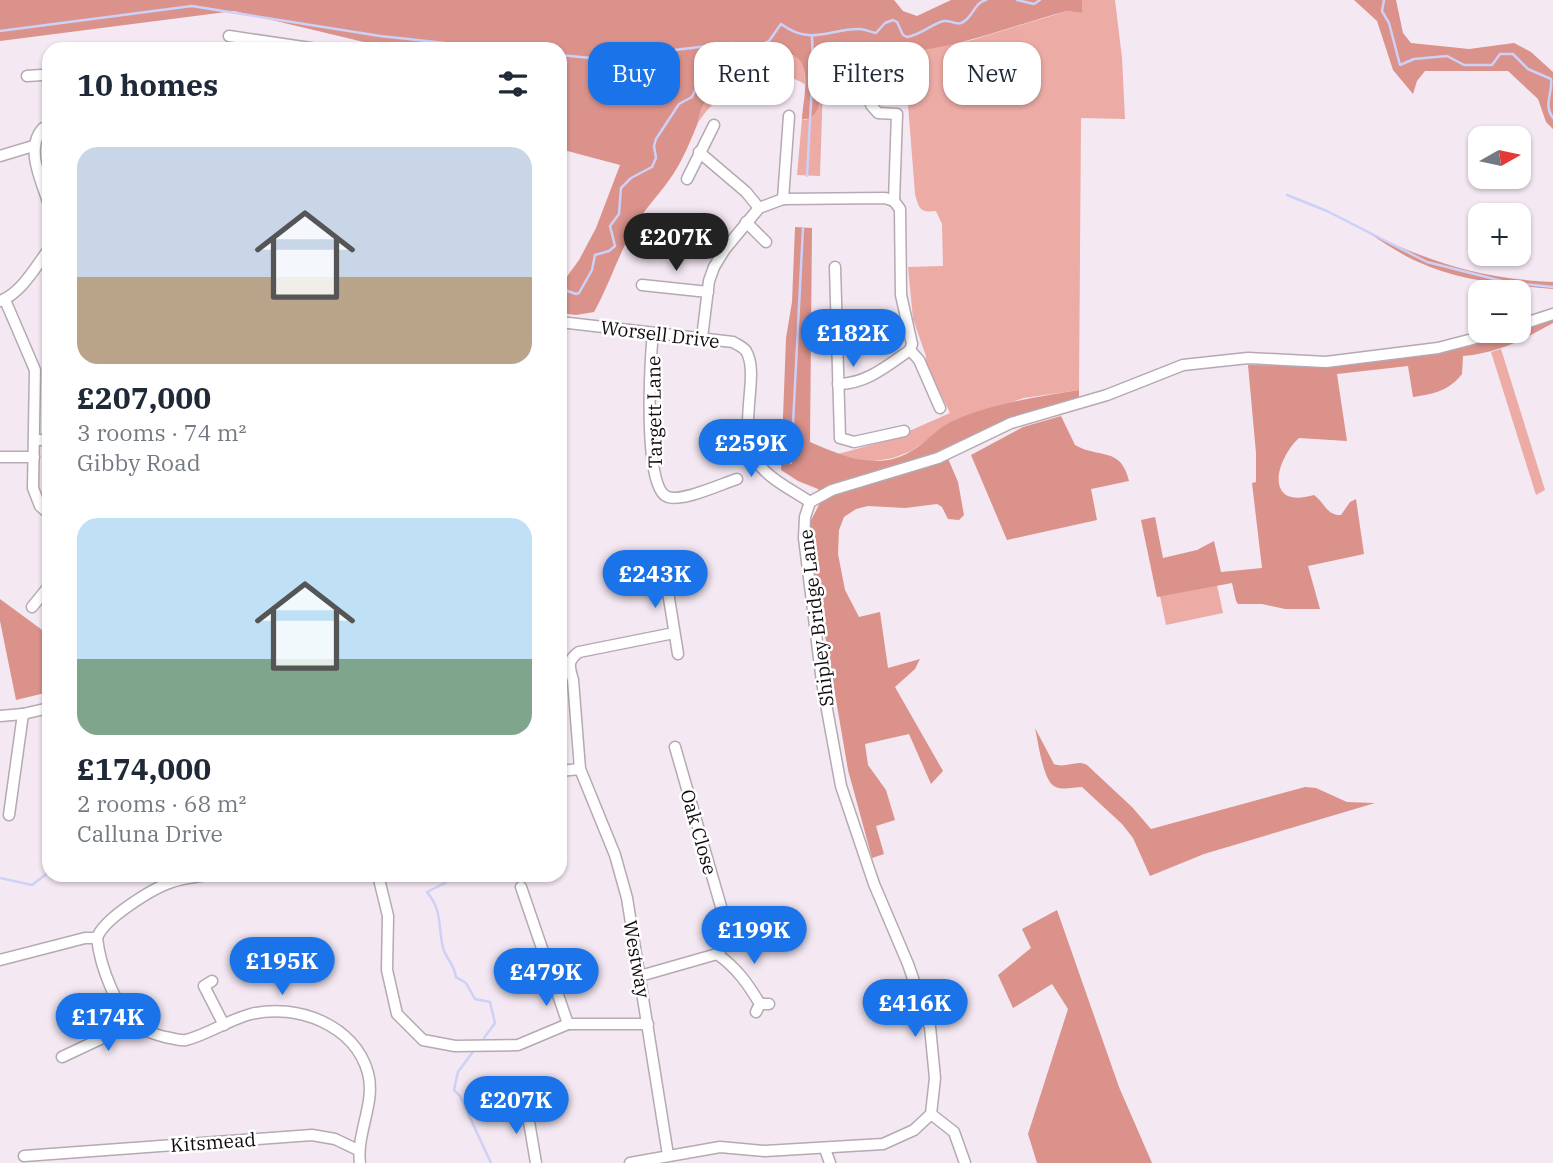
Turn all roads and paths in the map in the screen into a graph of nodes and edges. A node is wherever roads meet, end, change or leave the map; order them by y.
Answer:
1 (229, 36) dead end
2 (240, 42) edge
3 (42, 75) dead end
4 (27, 76) dead end
5 (871, 105) edge
6 (789, 116) dead end
7 (714, 124) dead end
8 (42, 129) edge
9 (33, 146) junction
10 (699, 152) junction
11 (0, 156) edge
12 (687, 179) dead end
13 (42, 181) edge
14 (783, 199) junction
15 (894, 201) junction
16 (759, 208) junction
17 (746, 222) junction
18 (766, 242) dead end
19 (42, 258) edge
20 (835, 267) dead end
21 (642, 285) dead end
22 (708, 292) junction
23 (2, 300) edge
24 (1553, 314) edge
25 (1531, 321) edge
26 (567, 323) edge
27 (653, 333) junction
28 (702, 338) junction
29 (1468, 340) edge
30 (910, 350) junction
31 (838, 384) junction
32 (940, 408) dead end
33 (734, 421) dead end
34 (747, 422) junction
35 (904, 431) dead end
36 (34, 440) junction
37 (42, 440) edge
38 (0, 457) edge
39 (34, 457) junction
40 (737, 479) dead end
41 (664, 495) junction
42 (810, 502) junction
43 (656, 506) dead end
44 (42, 508) edge
45 (663, 561) dead end
46 (42, 594) edge
47 (32, 606) dead end
48 (674, 633) junction
49 (678, 654) dead end
50 (42, 710) edge
51 (23, 715) junction
52 (0, 716) edge
53 (675, 747) dead end
54 (580, 769) junction
55 (567, 770) edge
56 (9, 815) dead end
57 (176, 882) edge
58 (380, 882) edge
59 (521, 887) dead end
60 (97, 938) junction
61 (718, 954) junction
62 (0, 960) edge
63 (640, 976) junction
64 (212, 981) dead end
65 (762, 1007) dead end
66 (126, 1015) junction
67 (568, 1024) junction
68 (648, 1024) junction
69 (224, 1025) junction
70 (62, 1057) dead end
71 (526, 1104) dead end
72 (931, 1114) junction
73 (825, 1149) junction
74 (358, 1150) junction
75 (668, 1155) junction
76 (24, 1156) dead end
77 (360, 1163) edge
78 (536, 1163) edge
79 (630, 1163) edge
80 (830, 1163) edge
81 (965, 1163) edge

1 - 2 street
3 - 4 street
5 - 15 street
6 - 14 street
7 - 10 street
8 - 9 street
9 - 11 street
9 - 13 street
10 - 12 street
10 - 16 street
14 - 15 street
14 - 16 street
15 - 30 street
16 - 17 street
17 - 18 street
17 - 22 street
19 - 23 street
20 - 31 street
21 - 22 street
22 - 28 street
23 - 36 street
24 - 25 street
26 - 27 street, Worsell Drive
27 - 28 street, Worsell Drive
27 - 41 street, Targett Lane
28 - 34 street, Worsell Drive
29 - 42 street, Shipley Bridge Lane
30 - 31 street
30 - 32 street
31 - 35 street
33 - 34 street
34 - 42 street, Worsell Drive
36 - 37 street
36 - 39 street
38 - 39 street
39 - 44 street
40 - 41 street, Targett Lane
41 - 43 street
42 - 72 street, Shipley Bridge Lane
45 - 48 street
46 - 47 street
48 - 49 street
48 - 54 street, Westway
50 - 51 street
51 - 52 street
51 - 56 street
53 - 61 street, Oak Close
54 - 55 street
54 - 63 street, Westway
57 - 60 street
58 - 67 street
59 - 67 street
60 - 62 street
60 - 66 street
61 - 63 street
61 - 65 street
63 - 68 street, Westway
64 - 69 street
66 - 69 street
66 - 70 street
67 - 68 street
68 - 75 street, Westway
69 - 74 street
71 - 78 street
72 - 73 street
72 - 81 street
73 - 75 street
73 - 80 street
74 - 76 street, Kitsmead
74 - 77 street
75 - 79 street

